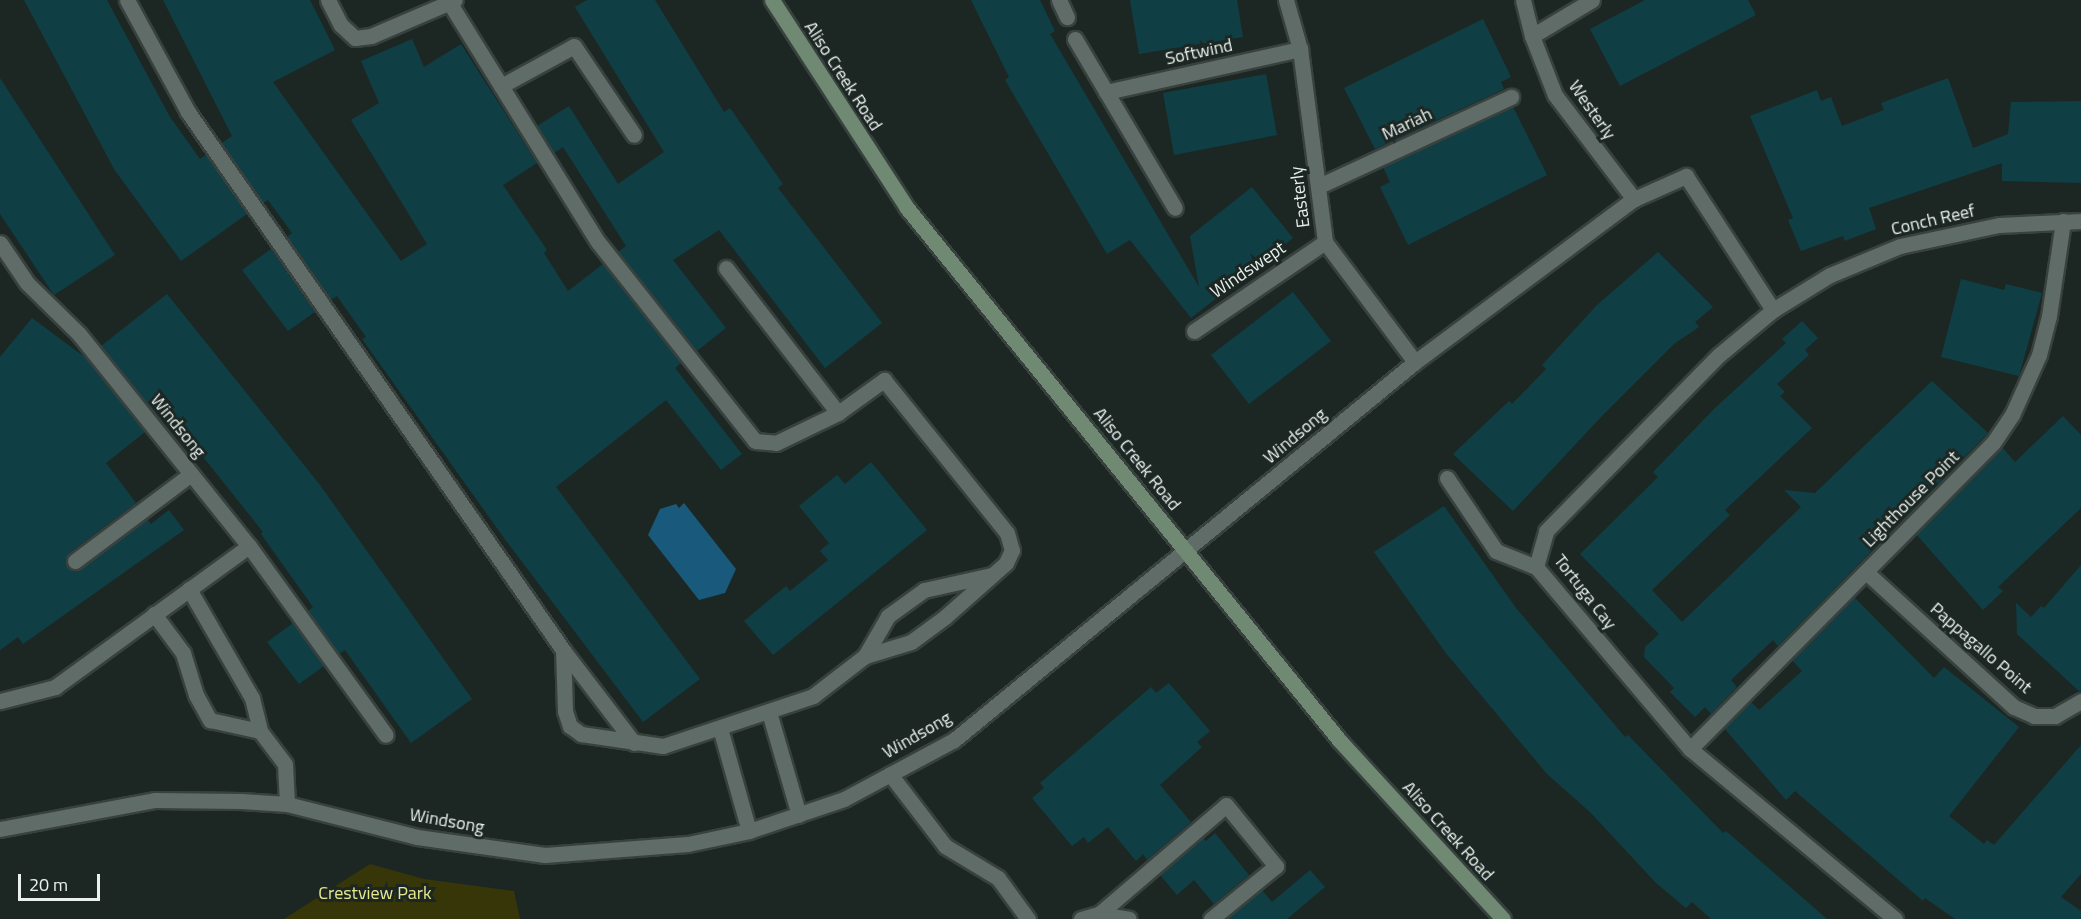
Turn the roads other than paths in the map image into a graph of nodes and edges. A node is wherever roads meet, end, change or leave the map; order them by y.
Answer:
1 (127, 0) edge
2 (328, 0) edge
3 (772, 0) edge
4 (1059, 0) edge
5 (1286, 0) edge
6 (1523, 0) edge
7 (1592, 0) edge
8 (452, 1) edge
9 (1067, 16) dead end
10 (1532, 36) junction
11 (1075, 39) dead end
12 (1300, 49) junction
13 (501, 86) junction
14 (1106, 92) junction
15 (1511, 97) dead end
16 (634, 135) dead end
17 (1319, 186) junction
18 (1634, 199) junction
19 (1175, 208) dead end
20 (2063, 221) junction
21 (2081, 221) edge
22 (1325, 242) junction
23 (0, 243) edge
24 (726, 268) dead end
25 (1773, 310) junction
26 (1194, 330) dead end
27 (1415, 362) junction
28 (838, 413) junction
29 (191, 474) junction
30 (1447, 478) dead end
31 (249, 546) junction
32 (1186, 551) junction
33 (75, 561) dead end
34 (1536, 567) junction
35 (1866, 572) junction
36 (994, 574) junction
37 (189, 589) junction
38 (154, 614) junction
39 (563, 650) junction
40 (865, 656) junction
41 (2081, 700) edge
42 (0, 701) edge
43 (769, 712) junction
44 (720, 728) junction
45 (260, 731) junction
46 (386, 735) dead end
47 (634, 743) junction
48 (1690, 749) junction
49 (890, 774) junction
50 (286, 804) junction
51 (799, 815) junction
52 (0, 829) edge
53 (749, 831) junction
54 (1099, 914) junction
55 (1028, 919) edge
56 (1081, 919) edge
57 (1129, 919) edge
58 (1211, 919) edge
59 (1503, 919) edge
60 (1894, 919) edge

1 - 39 street
2 - 8 street
3 - 32 main road, Aliso Creek Road
4 - 9 street
5 - 12 street, Easterly
6 - 10 street, Westerly
7 - 10 street
8 - 13 street
10 - 18 street, Westerly
11 - 14 street
12 - 14 street, Softwind
12 - 17 street, Easterly
13 - 16 street
13 - 28 street
14 - 19 street
15 - 17 street, Mariah
17 - 22 street, Easterly
18 - 25 street, Windsong
18 - 27 street, Windsong
20 - 21 street, Conch Reef
20 - 25 street, Conch Reef
20 - 35 street, Lighthouse Point
22 - 26 street, Windswept
22 - 27 street, Easterly
23 - 29 street, Windsong
24 - 28 street
25 - 34 street, Tortuga Cay
27 - 32 street, Windsong
28 - 36 street
29 - 31 street, Windsong
29 - 33 street
30 - 34 street
31 - 37 street
31 - 46 street, Windsong
32 - 49 street, Windsong
32 - 59 main road, Aliso Creek Road
34 - 48 street, Tortuga Cay
35 - 41 street, Pappagallo Point
35 - 48 street, Lighthouse Point
36 - 40 street
36 - 40 street
37 - 38 street
37 - 45 street
38 - 42 street
38 - 45 street
39 - 47 street
39 - 47 street
40 - 43 street
43 - 44 street
43 - 51 street
44 - 47 street
44 - 53 street
45 - 50 street
48 - 60 street, Tortuga Cay
49 - 51 street, Windsong
49 - 55 street
50 - 52 street, Windsong
50 - 53 street, Windsong
51 - 53 street, Windsong
54 - 56 street
54 - 57 street
54 - 58 street

